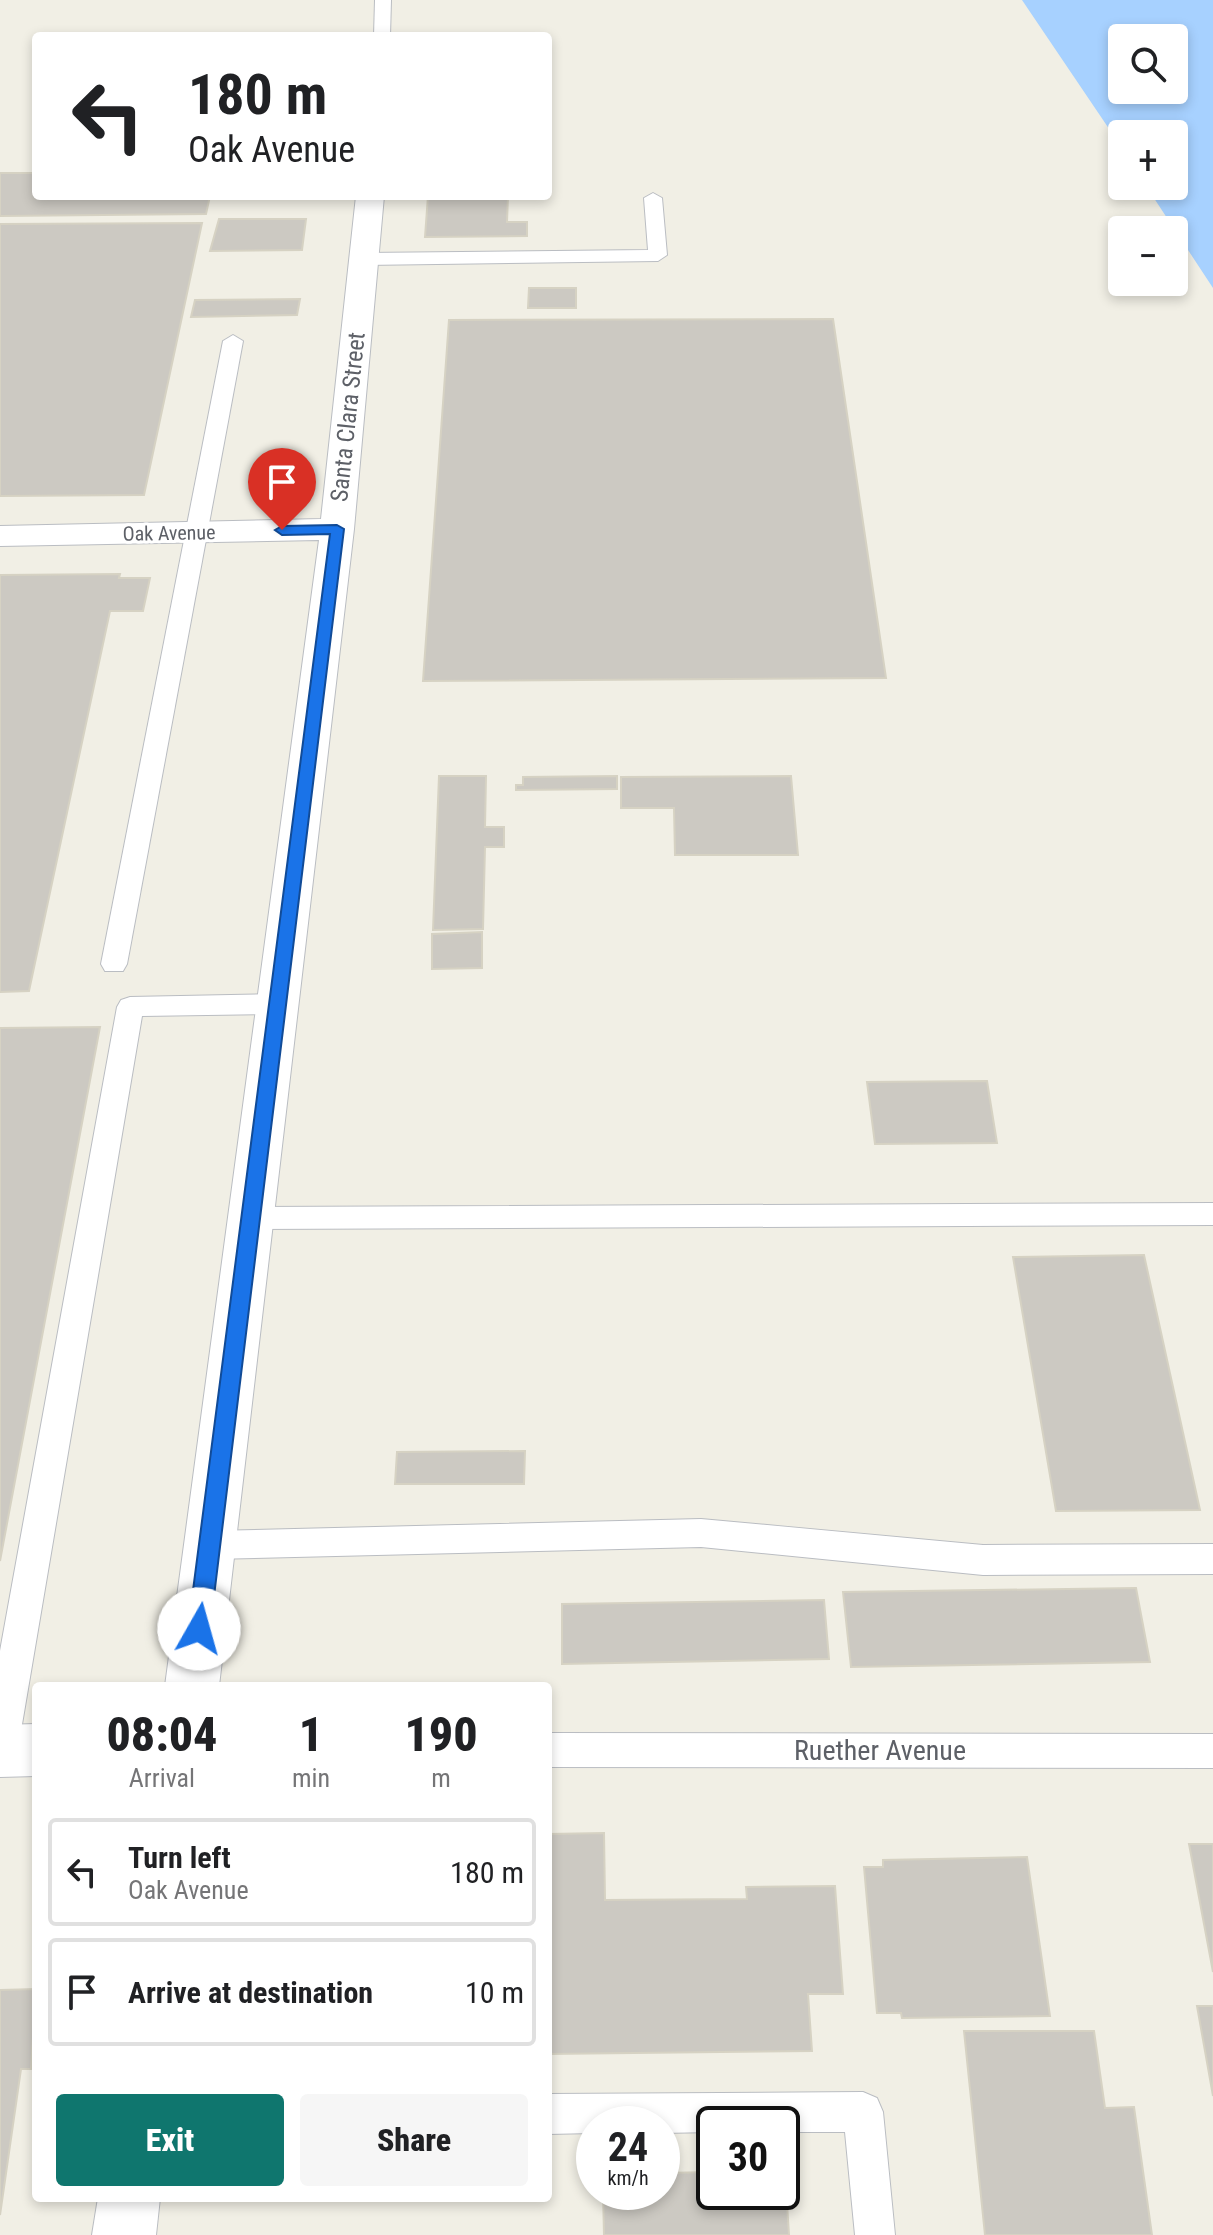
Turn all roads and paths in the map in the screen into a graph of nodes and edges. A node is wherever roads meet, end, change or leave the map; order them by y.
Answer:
1 (383, 0) edge
2 (382, 32) edge
3 (653, 198) dead end
4 (370, 200) edge
5 (364, 259) junction
6 (233, 341) dead end
7 (337, 529) junction
8 (199, 532) junction
9 (0, 536) edge
10 (114, 964) dead end
11 (278, 1004) junction
12 (1213, 1214) edge
13 (251, 1218) junction
14 (210, 1545) junction
15 (1213, 1559) edge
16 (193, 1682) edge
17 (0, 1749) edge
18 (32, 1750) edge
19 (552, 1750) edge
20 (1213, 1751) edge
21 (552, 2114) edge
22 (128, 2202) edge
23 (124, 2235) edge
24 (875, 2235) edge

1 - 2 lane
3 - 5 lane
4 - 5 street, Santa Clara Street
5 - 7 street, Santa Clara Street
6 - 8 lane
7 - 8 street, Oak Avenue
7 - 11 street, Santa Clara Street
8 - 9 street, Oak Avenue
8 - 10 lane
11 - 13 street, Santa Clara Street
11 - 17 lane
12 - 13 lane
13 - 14 street, Santa Clara Street
14 - 15 lane
14 - 16 street, Santa Clara Street
17 - 18 street
19 - 20 lane, Ruether Avenue
21 - 24 lane
22 - 23 street

